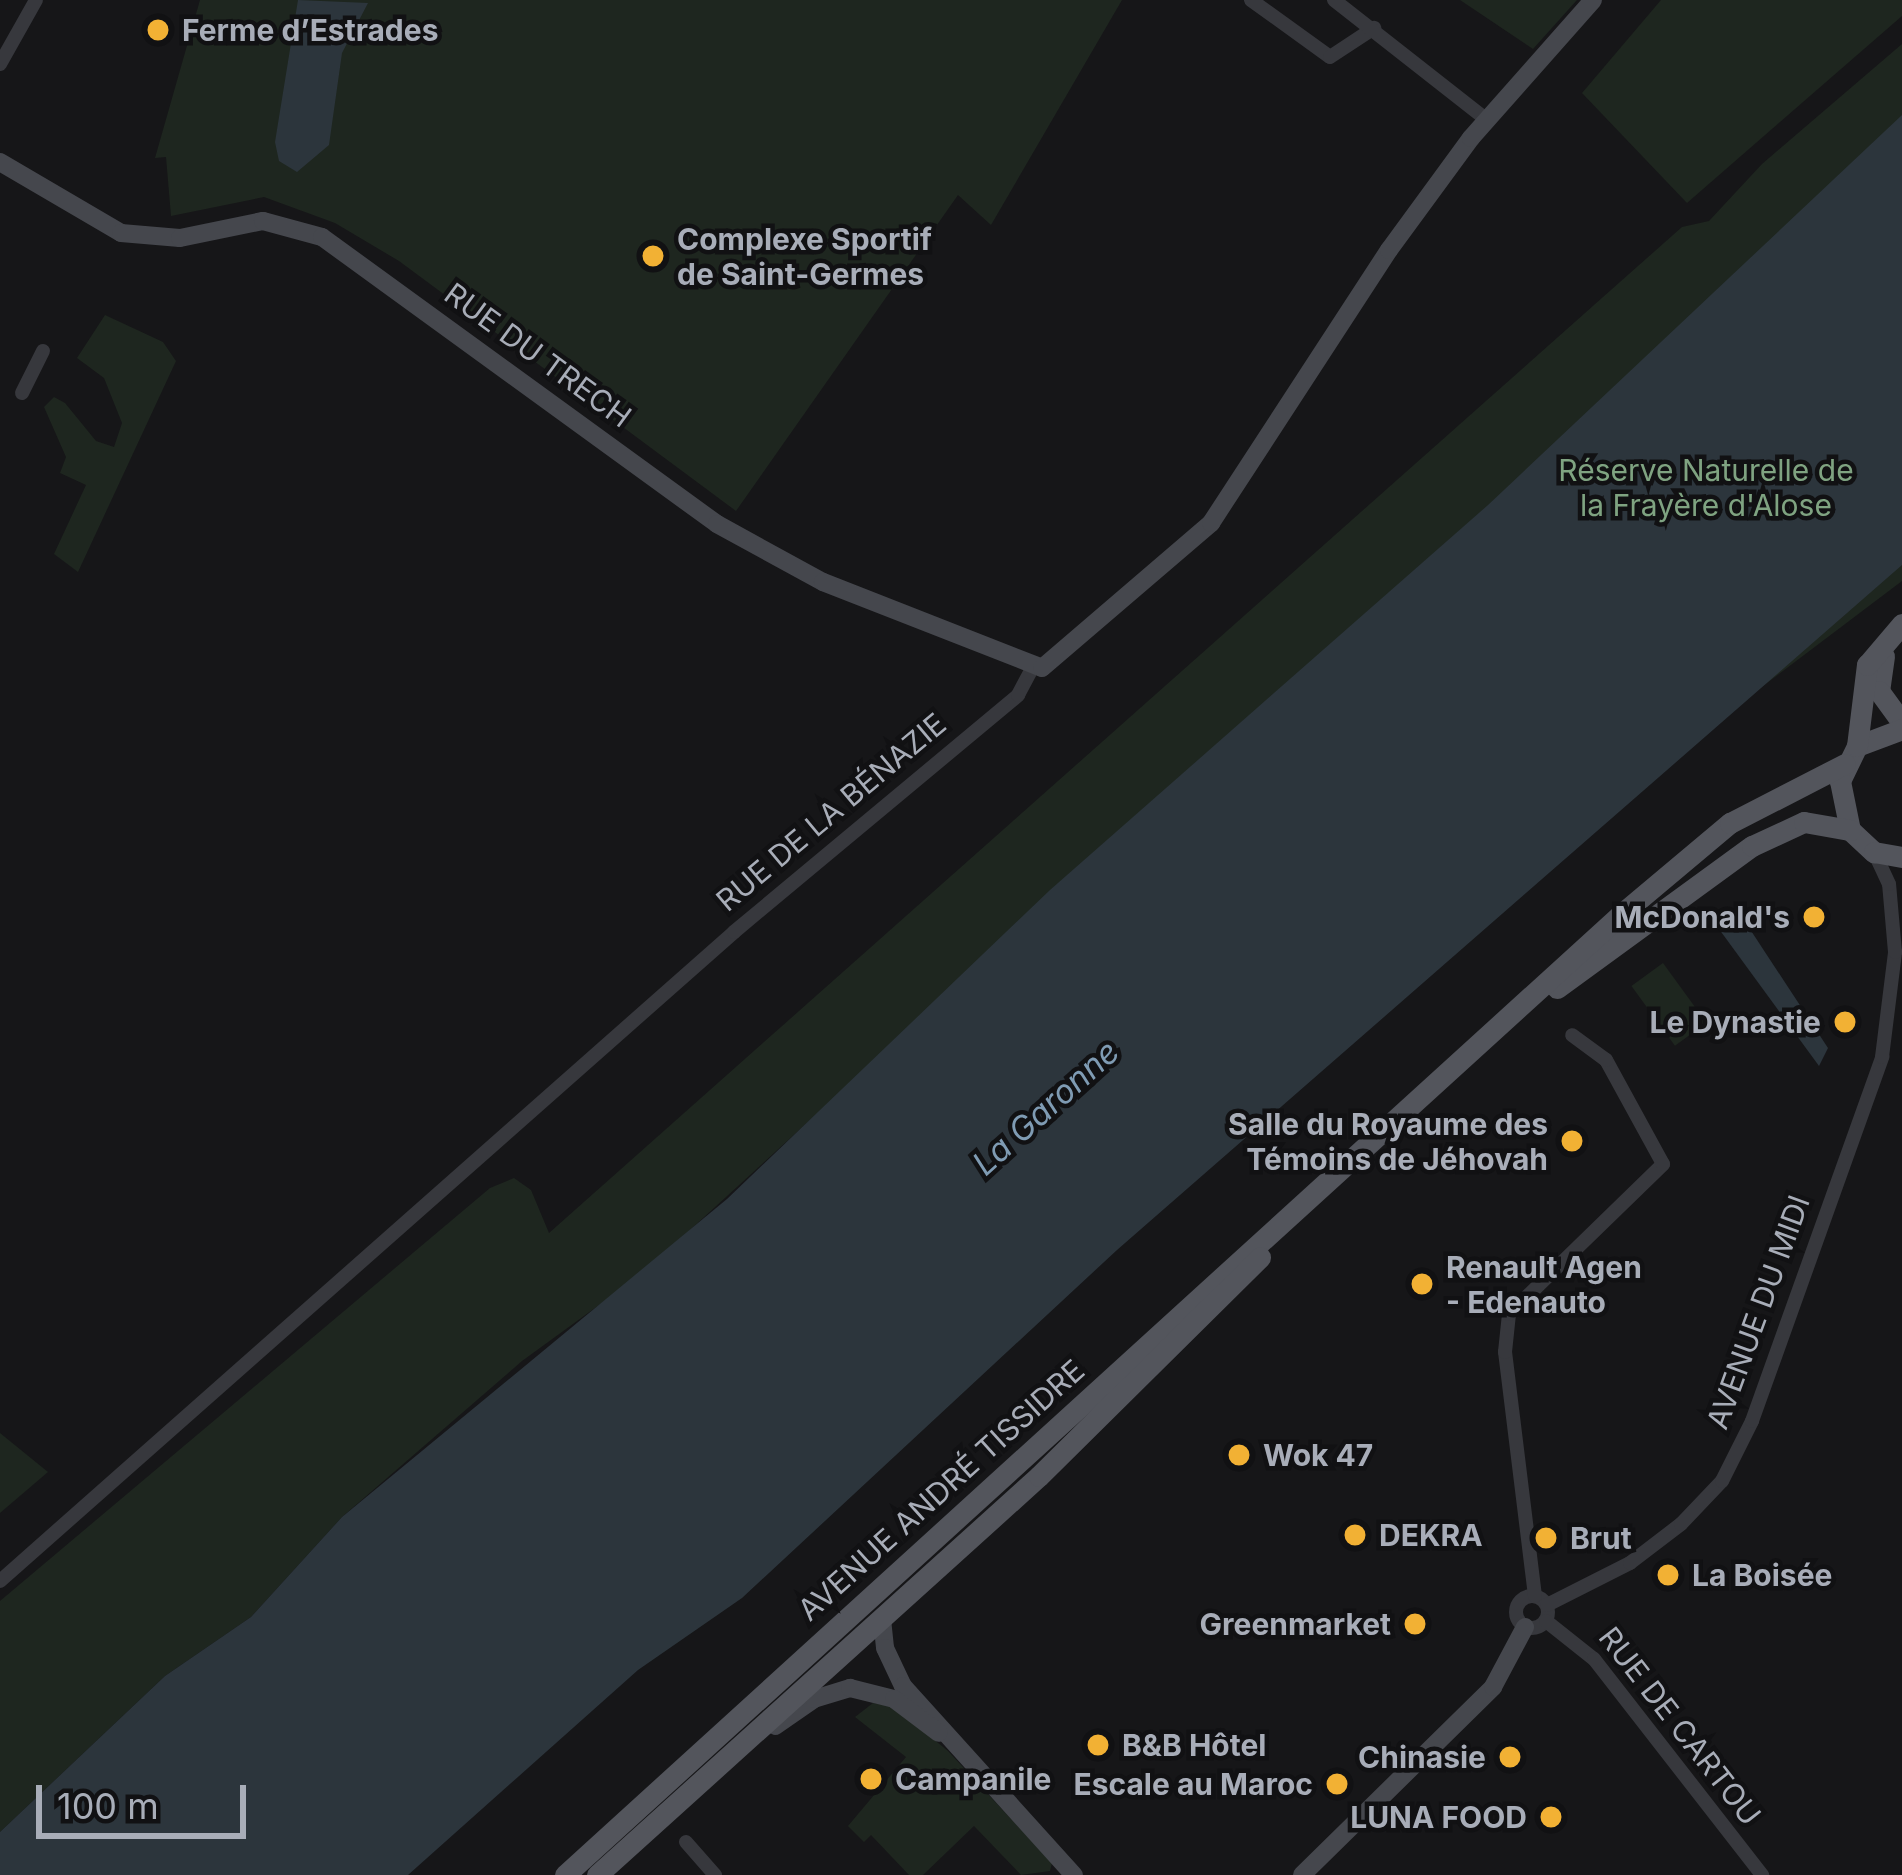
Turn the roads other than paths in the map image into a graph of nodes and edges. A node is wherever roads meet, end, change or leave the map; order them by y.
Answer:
1 (36, 0) edge
2 (1251, 0) edge
3 (1334, 0) edge
4 (1593, 0) edge
5 (1374, 28) junction
6 (0, 64) edge
7 (1487, 120) junction
8 (0, 162) edge
9 (43, 351) dead end
10 (22, 393) dead end
11 (1902, 628) edge
12 (1032, 669) junction
13 (1902, 726) edge
14 (1851, 755) junction
15 (1850, 830) junction
16 (1874, 852) junction
17 (1902, 857) edge
18 (1902, 908) edge
19 (1894, 952) junction
20 (1572, 1035) dead end
21 (1490, 1039) junction
22 (1361, 1153) junction
23 (0, 1581) edge
24 (1543, 1607) junction
25 (882, 1619) junction
26 (1525, 1627) junction
27 (939, 1732) junction
28 (665, 1814) junction
29 (686, 1843) dead end
30 (565, 1875) edge
31 (597, 1875) edge
32 (715, 1875) edge
33 (1074, 1875) edge
34 (1302, 1875) edge
35 (1762, 1875) edge

1 - 6 street
2 - 5 street
3 - 5 street
4 - 7 street, RUE DE LA BÉNAZIE
5 - 7 street
7 - 12 street, RUE DE LA BÉNAZIE
8 - 12 street, RUE DU TRECH
9 - 10 street
11 - 13 main road
11 - 14 main road
12 - 23 street, RUE DE LA BÉNAZIE
13 - 14 main road, AVENUE ANDRÉ TISSIDRE
14 - 15 main road
14 - 21 main road, AVENUE ANDRÉ TISSIDRE
15 - 16 main road
15 - 21 main road, AVENUE ANDRÉ TISSIDRE
16 - 17 main road
16 - 19 street, AVENUE DU MIDI
18 - 19 street, AVENUE DU MIDI
19 - 24 street, AVENUE DU MIDI
20 - 24 street
21 - 22 main road, AVENUE ANDRÉ TISSIDRE
22 - 25 main road, AVENUE ANDRÉ TISSIDRE
22 - 30 main road, AVENUE ANDRÉ TISSIDRE
24 - 26 street, AVENUE DU MIDI
24 - 26 street
24 - 35 street, RUE DE CARTOU
25 - 27 street
25 - 28 main road, AVENUE ANDRÉ TISSIDRE
26 - 34 street
27 - 28 street
27 - 33 street
28 - 31 main road, AVENUE ANDRÉ TISSIDRE
29 - 32 street

